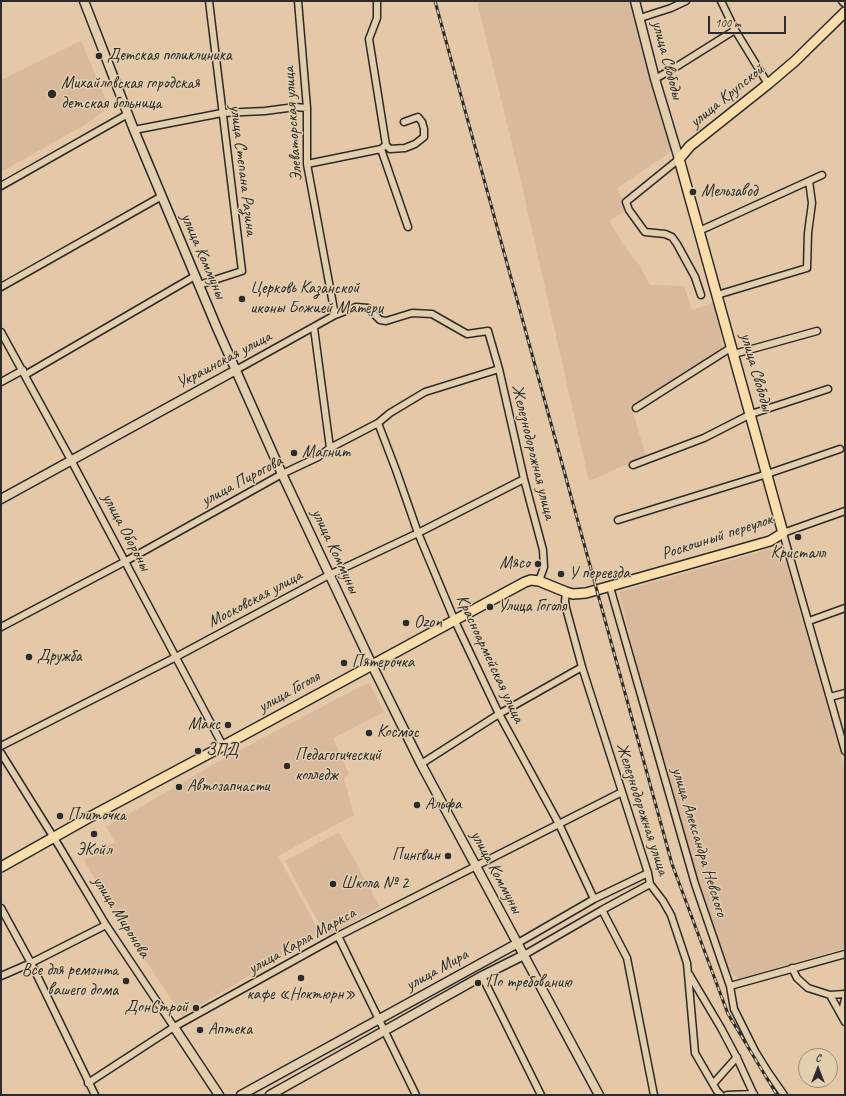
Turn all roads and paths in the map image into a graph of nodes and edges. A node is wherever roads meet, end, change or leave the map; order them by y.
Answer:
1 (84, 1) edge
2 (209, 1) edge
3 (298, 1) edge
4 (377, 1) edge
5 (635, 1) edge
6 (686, 1) edge
7 (721, 1) edge
8 (842, 1) edge
9 (845, 4) edge
10 (845, 12) edge
11 (640, 18) junction
12 (735, 30) junction
13 (655, 79) junction
14 (768, 84) junction
15 (307, 108) junction
16 (222, 113) junction
17 (128, 114) junction
18 (404, 122) dead end
19 (134, 130) junction
20 (384, 147) junction
21 (679, 159) junction
22 (307, 164) junction
23 (822, 176) dead end
24 (809, 182) junction
25 (1, 186) edge
26 (162, 196) junction
27 (408, 227) dead end
28 (699, 231) junction
29 (195, 276) junction
30 (199, 285) junction
31 (1, 287) edge
32 (701, 295) dead end
33 (717, 295) junction
34 (336, 315) junction
35 (314, 328) junction
36 (488, 331) joint
37 (817, 331) dead end
38 (1, 332) edge
39 (733, 350) junction
40 (499, 369) junction
41 (236, 370) junction
42 (24, 373) junction
43 (1, 382) edge
44 (828, 389) dead end
45 (636, 408) dead end
46 (751, 414) junction
47 (378, 423) junction
48 (330, 448) junction
49 (840, 449) dead end
50 (71, 460) junction
51 (633, 465) dead end
52 (282, 474) junction
53 (767, 474) junction
54 (524, 479) junction
55 (1, 499) edge
56 (845, 511) edge
57 (618, 520) dead end
58 (418, 533) junction
59 (783, 533) junction
60 (126, 561) junction
61 (330, 575) junction
62 (539, 581) junction
63 (610, 587) junction
64 (566, 592) junction
65 (845, 608) edge
66 (454, 619) junction
67 (809, 621) junction
68 (1, 627) edge
69 (176, 657) junction
70 (372, 665) junction
71 (582, 667) junction
72 (845, 693) edge
73 (830, 697) junction
74 (499, 714) junction
75 (1, 746) edge
76 (223, 746) junction
77 (845, 751) edge
78 (1, 753) edge
79 (421, 764) junction
80 (622, 792) junction
81 (558, 824) junction
82 (54, 837) junction
83 (476, 866) junction
84 (1, 867) edge
85 (648, 873) junction
86 (650, 884) junction
87 (594, 900) junction
88 (1, 908) edge
89 (602, 910) junction
90 (106, 925) junction
91 (338, 936) junction
92 (518, 943) junction
93 (845, 954) edge
94 (524, 955) junction
95 (31, 963) junction
96 (792, 968) junction
97 (688, 973) junction
98 (1, 976) edge
99 (482, 976) junction
100 (730, 986) junction
101 (845, 994) edge
102 (830, 995) junction
103 (845, 999) edge
104 (378, 1019) junction
105 (844, 1019) edge
106 (174, 1028) junction
107 (385, 1030) junction
108 (737, 1057) junction
109 (88, 1083) junction
110 (713, 1084) junction
111 (95, 1095) edge
112 (219, 1095) edge
113 (241, 1095) edge
114 (270, 1095) edge
115 (416, 1095) edge
116 (541, 1095) edge
117 (599, 1095) edge
118 (654, 1095) edge
119 (721, 1095) edge
120 (727, 1095) edge
121 (754, 1095) edge
122 (784, 1095) edge

1 - 17 street, улица Коммуны
2 - 16 street, улица Степана Разина
3 - 15 street, Элеваторская улица
4 - 20 street
5 - 11 street, улица Свободы
6 - 11 street
7 - 12 street
8 - 9 street
10 - 14 main road, улица Крупской
11 - 13 street, улица Свободы
12 - 13 street
12 - 14 street
13 - 21 street, улица Свободы
14 - 21 main road, улица Крупской
15 - 16 street
15 - 22 street, Элеваторская улица
16 - 19 street
16 - 30 street, улица Степана Разина
17 - 19 street, улица Коммуны
17 - 25 street
18 - 20 street
19 - 26 street, улица Коммуны
20 - 22 street
20 - 27 street
21 - 28 main road, улица Свободы
21 - 32 street, улица Крупской
22 - 34 street, Элеваторская улица
23 - 24 street
24 - 28 street
24 - 33 street
26 - 29 street, улица Коммуны
26 - 31 street
28 - 33 main road, улица Свободы
29 - 30 street, улица Коммуны
29 - 42 street
30 - 41 street, улица Коммуны
33 - 39 main road, улица Свободы
34 - 35 street, Украинская улица
34 - 36 street, Украинская улица
35 - 41 street, Украинская улица
35 - 48 street
36 - 40 street, Железнодорожная улица
37 - 39 street
38 - 42 street, улица Обороны
39 - 45 street
39 - 46 main road, улица Свободы
40 - 47 street, улица Пирогова
40 - 54 street, Железнодорожная улица
41 - 50 street, Украинская улица
41 - 52 street, улица Коммуны
42 - 43 street
42 - 50 street, улица Обороны
44 - 46 street
46 - 51 street
46 - 53 main road, улица Свободы
47 - 48 street, улица Пирогова
47 - 58 street, Красноармейская улица
48 - 52 street, улица Пирогова
49 - 53 street
50 - 55 street, Украинская улица
50 - 60 street, улица Обороны
52 - 60 street, улица Пирогова
52 - 61 street, улица Коммуны
53 - 57 street
53 - 59 main road, улица Свободы
54 - 58 street, Московская улица
54 - 62 street, Железнодорожная улица
56 - 59 street, Роскошный переулок
58 - 61 street, Московская улица
58 - 66 street, Красноармейская улица
59 - 63 main road, Роскошный переулок
59 - 67 street, улица Свободы
60 - 68 street, улица Пирогова
60 - 69 street, улица Обороны
61 - 69 street, Московская улица
61 - 70 street, улица Коммуны
62 - 64 main road
62 - 66 main road, улица Гоголя
63 - 64 main road, Роскошный переулок
63 - 100 street, улица Александра Невского
64 - 71 street, Железнодорожная улица
65 - 67 street
66 - 70 main road, улица Гоголя
66 - 74 street, Красноармейская улица
67 - 73 street, улица Свободы
69 - 75 street, Московская улица
69 - 76 street, улица Обороны
70 - 76 main road, улица Гоголя
70 - 79 street, улица Коммуны
71 - 74 street
71 - 80 street, Железнодорожная улица
72 - 73 street
73 - 77 street, улица Свободы
74 - 79 street
74 - 81 street, Красноармейская улица
76 - 82 main road, улица Гоголя
78 - 82 street, улица Миронова
79 - 83 street, улица Коммуны
80 - 81 street, улица Карла Маркса
80 - 85 street, Железнодорожная улица
81 - 83 street, улица Карла Маркса
81 - 87 street, Красноармейская улица
82 - 84 main road, улица Гоголя
82 - 90 street, улица Миронова
83 - 91 street, улица Карла Маркса
83 - 92 street, улица Коммуны
85 - 86 street, Железнодорожная улица
85 - 87 street, улица Мира
86 - 89 street, улица Мира
86 - 97 street, Железнодорожная улица
87 - 92 street, улица Мира
88 - 95 street
89 - 94 street, улица Мира
89 - 118 street
90 - 95 street
90 - 106 street, улица Миронова
91 - 104 street
91 - 106 street, улица Карла Маркса
92 - 94 street, улица Коммуны
92 - 104 street, улица Мира
93 - 96 street
94 - 99 street, улица Мира
94 - 117 street, улица Коммуны
95 - 98 street
95 - 109 street
96 - 100 street
96 - 102 street
97 - 108 street
97 - 110 street, Железнодорожная улица
99 - 107 street, улица Мира
99 - 116 street
100 - 122 street, улица Александра Невского
101 - 102 street
102 - 105 street
103 - 105 street
104 - 107 street
104 - 113 street, улица Мира
106 - 109 street, улица Карла Маркса
106 - 112 street, улица Миронова
107 - 114 street, улица Мира
107 - 115 street
108 - 110 street
108 - 121 street
109 - 111 street
110 - 119 street, Железнодорожная улица
120 - 121 street

